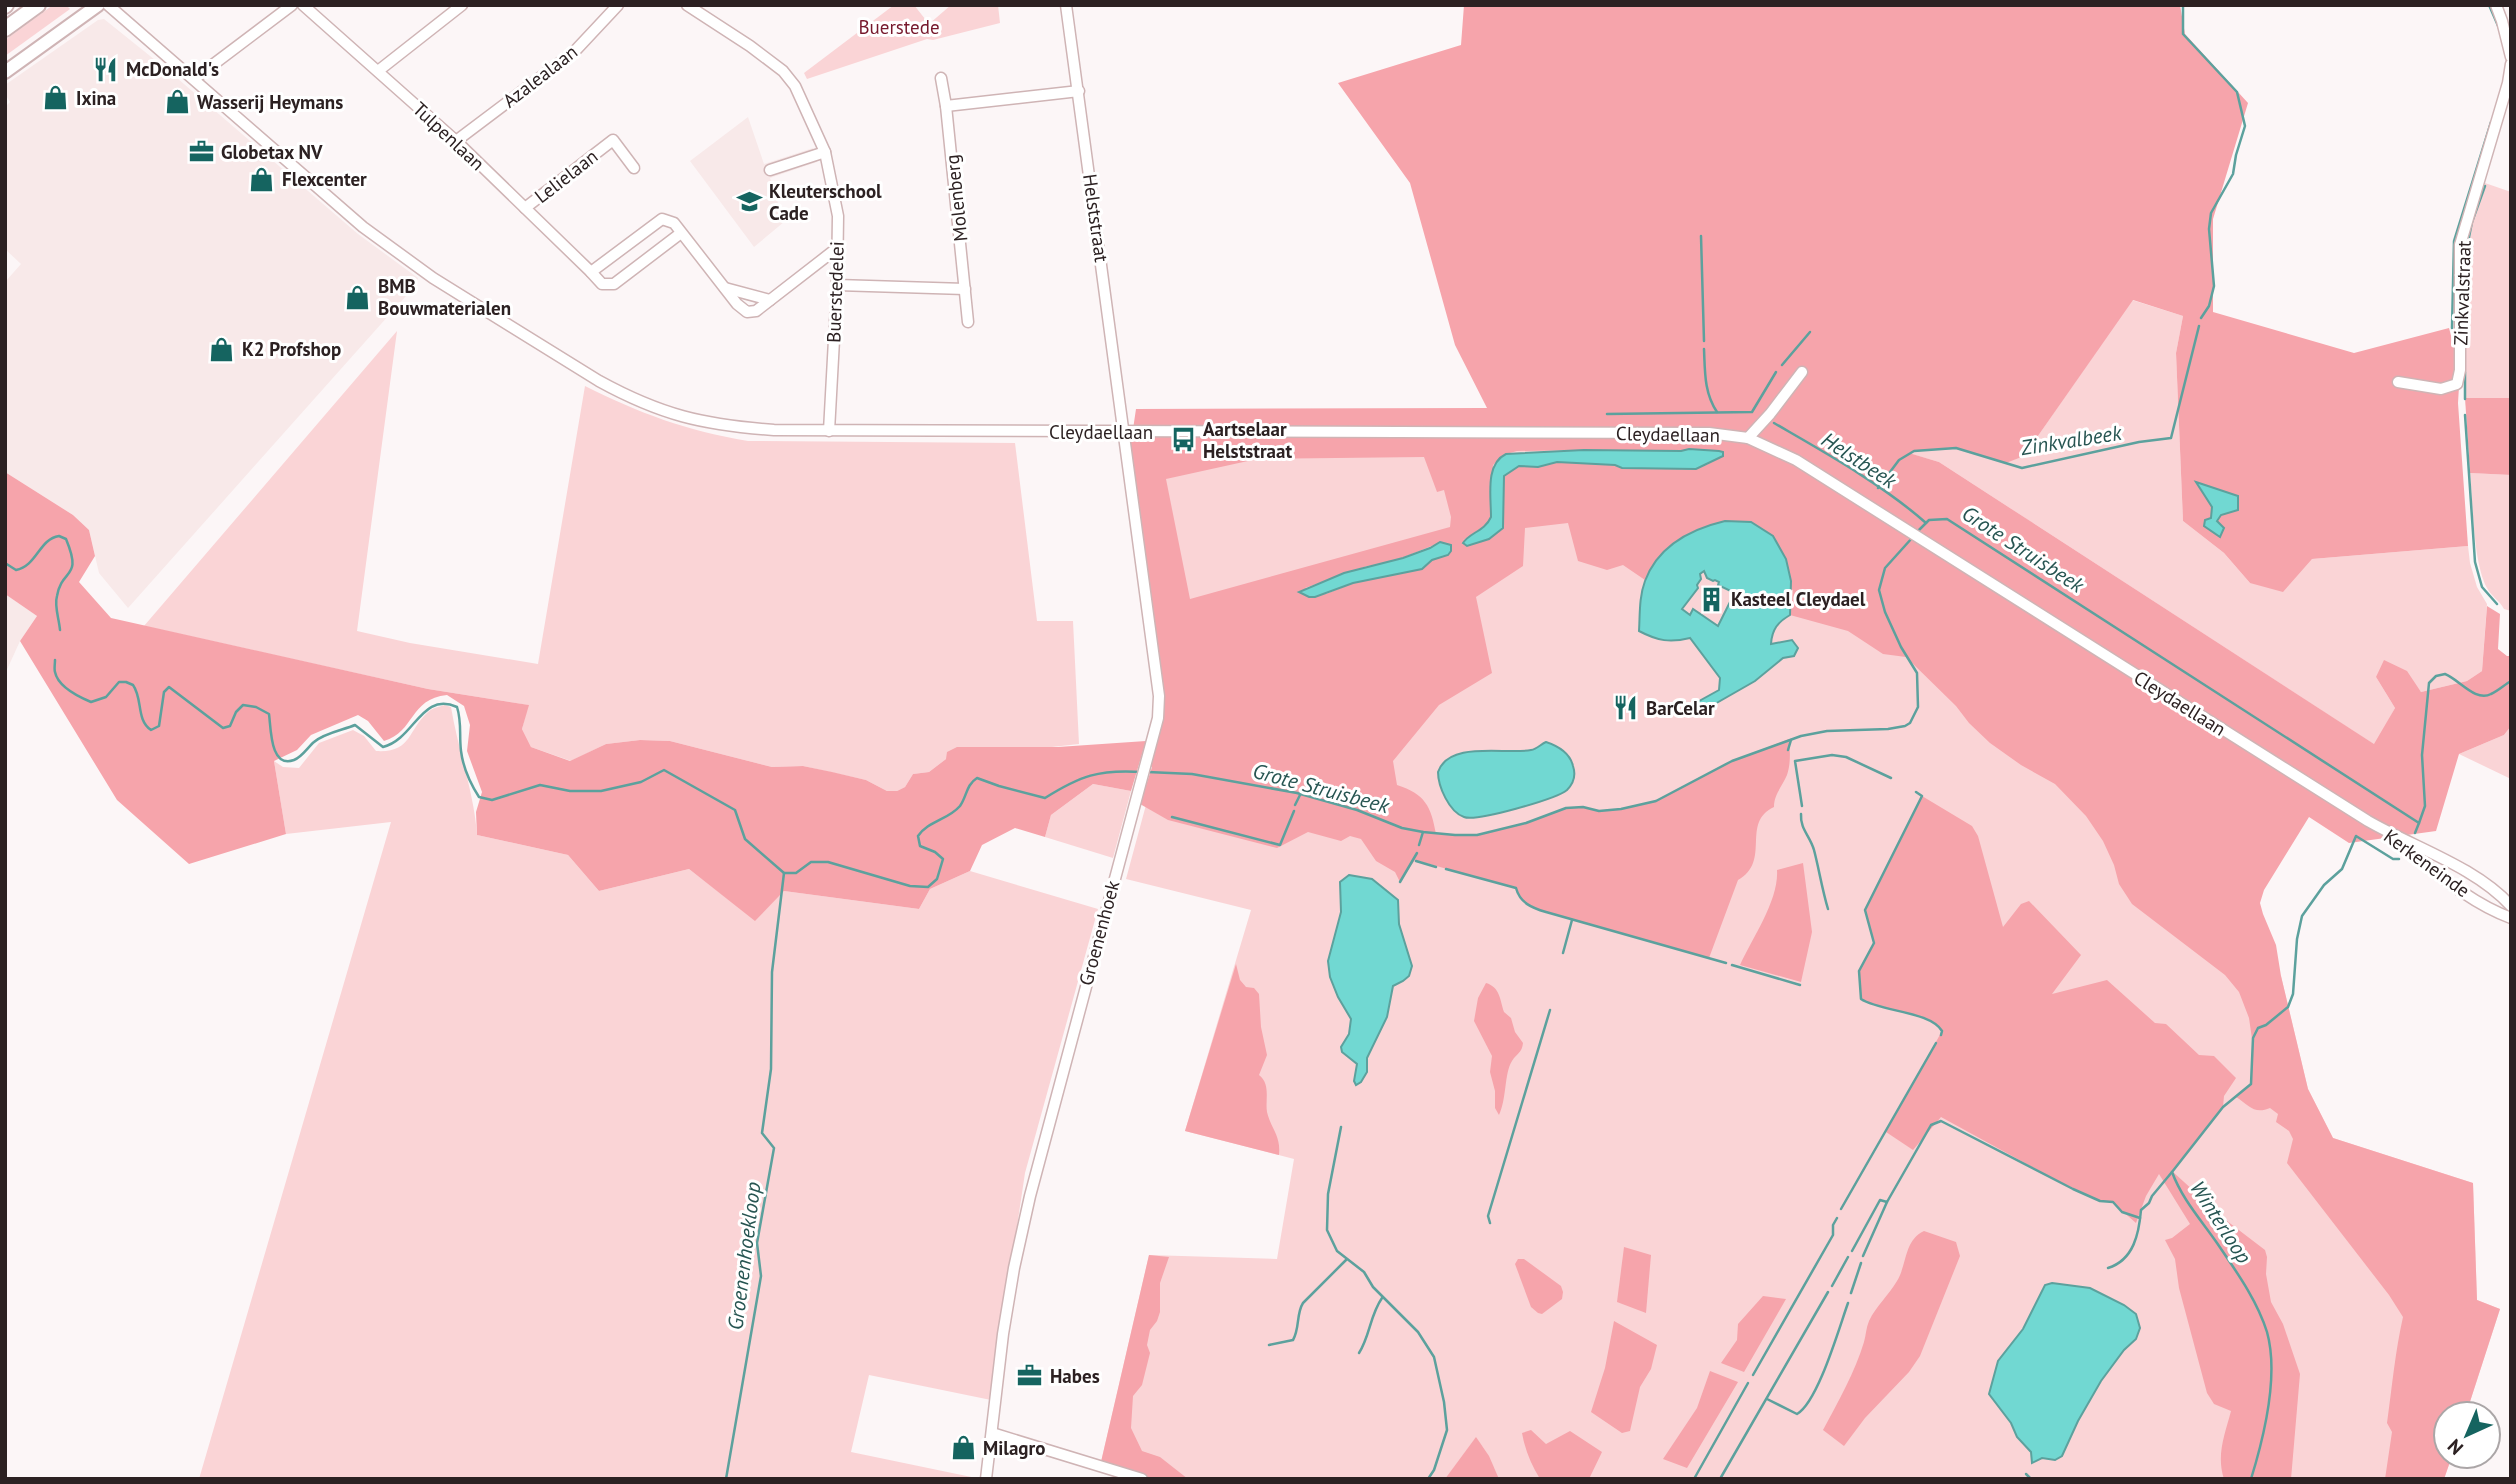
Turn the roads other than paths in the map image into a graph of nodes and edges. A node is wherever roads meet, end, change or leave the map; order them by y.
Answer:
1 (38, 5) edge
2 (99, 5) edge
3 (108, 5) edge
4 (292, 5) edge
5 (303, 5) edge
6 (462, 5) edge
7 (618, 5) edge
8 (687, 5) edge
9 (1066, 5) edge
10 (2496, 5) edge
11 (2507, 20) edge
12 (5, 29) edge
13 (2511, 57) edge
14 (2511, 64) edge
15 (378, 71) junction
16 (5, 72) edge
17 (941, 78) dead end
18 (194, 79) junction
19 (1079, 91) junction
20 (946, 106) junction
21 (456, 141) junction
22 (825, 152) junction
23 (634, 168) dead end
24 (770, 170) dead end
25 (525, 208) junction
26 (681, 233) junction
27 (836, 249) junction
28 (591, 272) junction
29 (837, 285) junction
30 (724, 288) junction
31 (965, 289) junction
32 (770, 300) junction
33 (968, 321) dead end
34 (1802, 372) dead end
35 (2398, 382) dead end
36 (829, 431) junction
37 (1124, 432) junction
38 (1748, 438) junction
39 (2374, 824) junction
40 (2511, 906) edge
41 (2511, 918) edge
42 (992, 1433) junction
43 (986, 1479) edge
44 (1142, 1479) edge

1 - 12 highway
2 - 16 main road
3 - 18 street, Cleydaellaan
4 - 18 street
5 - 15 street, Tulpenlaan
6 - 15 street
7 - 21 street, Azalealaan
8 - 22 street, Buerstedelei
9 - 19 street, Helststraat
10 - 11 street
11 - 13 street
14 - 35 street, Zinkvalstraat
15 - 21 street, Tulpenlaan
17 - 20 street, Molenberg
18 - 36 street, Cleydaellaan
19 - 20 street
19 - 37 street, Helststraat
20 - 31 street, Molenberg
21 - 25 street, Tulpenlaan
22 - 24 street
22 - 27 street, Buerstedelei
23 - 25 street, Lelielaan
25 - 28 street, Tulpenlaan
26 - 28 street
26 - 28 street
26 - 30 street
27 - 29 street, Buerstedelei
27 - 32 street
29 - 31 street
29 - 36 street, Buerstedelei
30 - 32 street
30 - 32 street
31 - 33 street, Molenberg
34 - 38 street
36 - 37 street, Cleydaellaan
37 - 38 street, Cleydaellaan
37 - 42 street, Groenenhoek
38 - 39 street, Cleydaellaan
39 - 40 street, Kerkeneinde
39 - 41 street, Kerkeneinde
42 - 43 street, Groenenhoek
42 - 44 street

